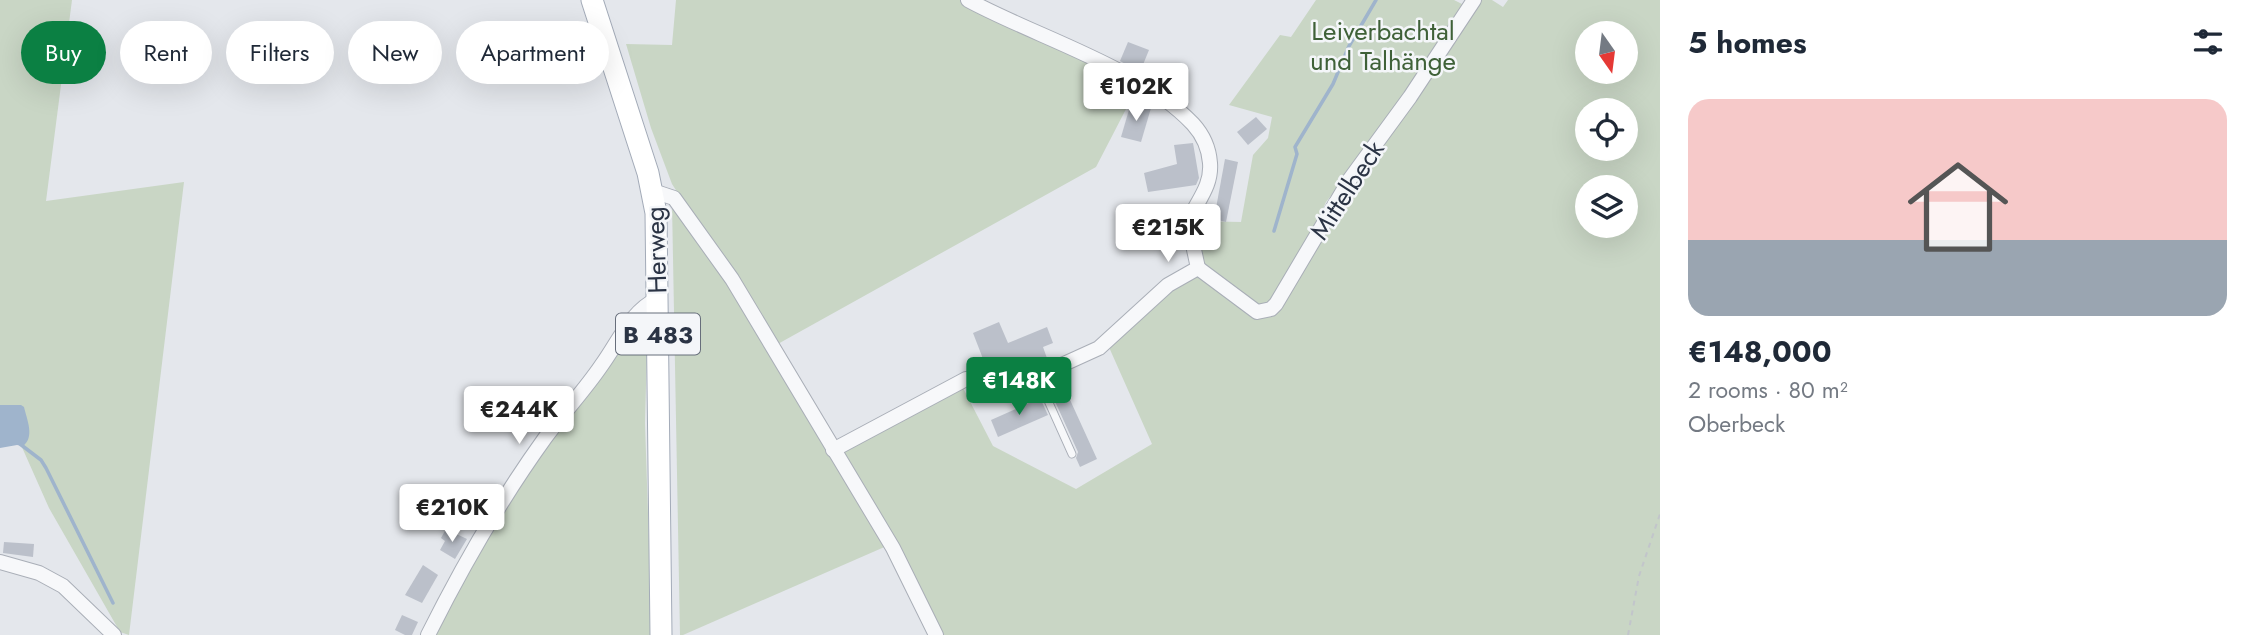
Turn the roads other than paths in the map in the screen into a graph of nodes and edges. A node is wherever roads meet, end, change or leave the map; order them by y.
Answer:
1 (592, 0) edge
2 (968, 0) edge
3 (1474, 0) edge
4 (653, 191) junction
5 (1198, 268) junction
6 (658, 298) junction
7 (1037, 376) junction
8 (833, 450) junction
9 (1072, 454) dead end
10 (0, 562) edge
11 (114, 635) edge
12 (428, 635) edge
13 (661, 635) edge
14 (936, 635) edge

1 - 4 main road, Herweg / B 483
2 - 5 street
3 - 5 street, Mittelbeck
4 - 6 main road, Herweg / B 483
4 - 8 street
5 - 7 street
6 - 12 street
6 - 13 main road, Herweg / B 483
7 - 8 street
7 - 9 lane
8 - 14 street
10 - 11 street

